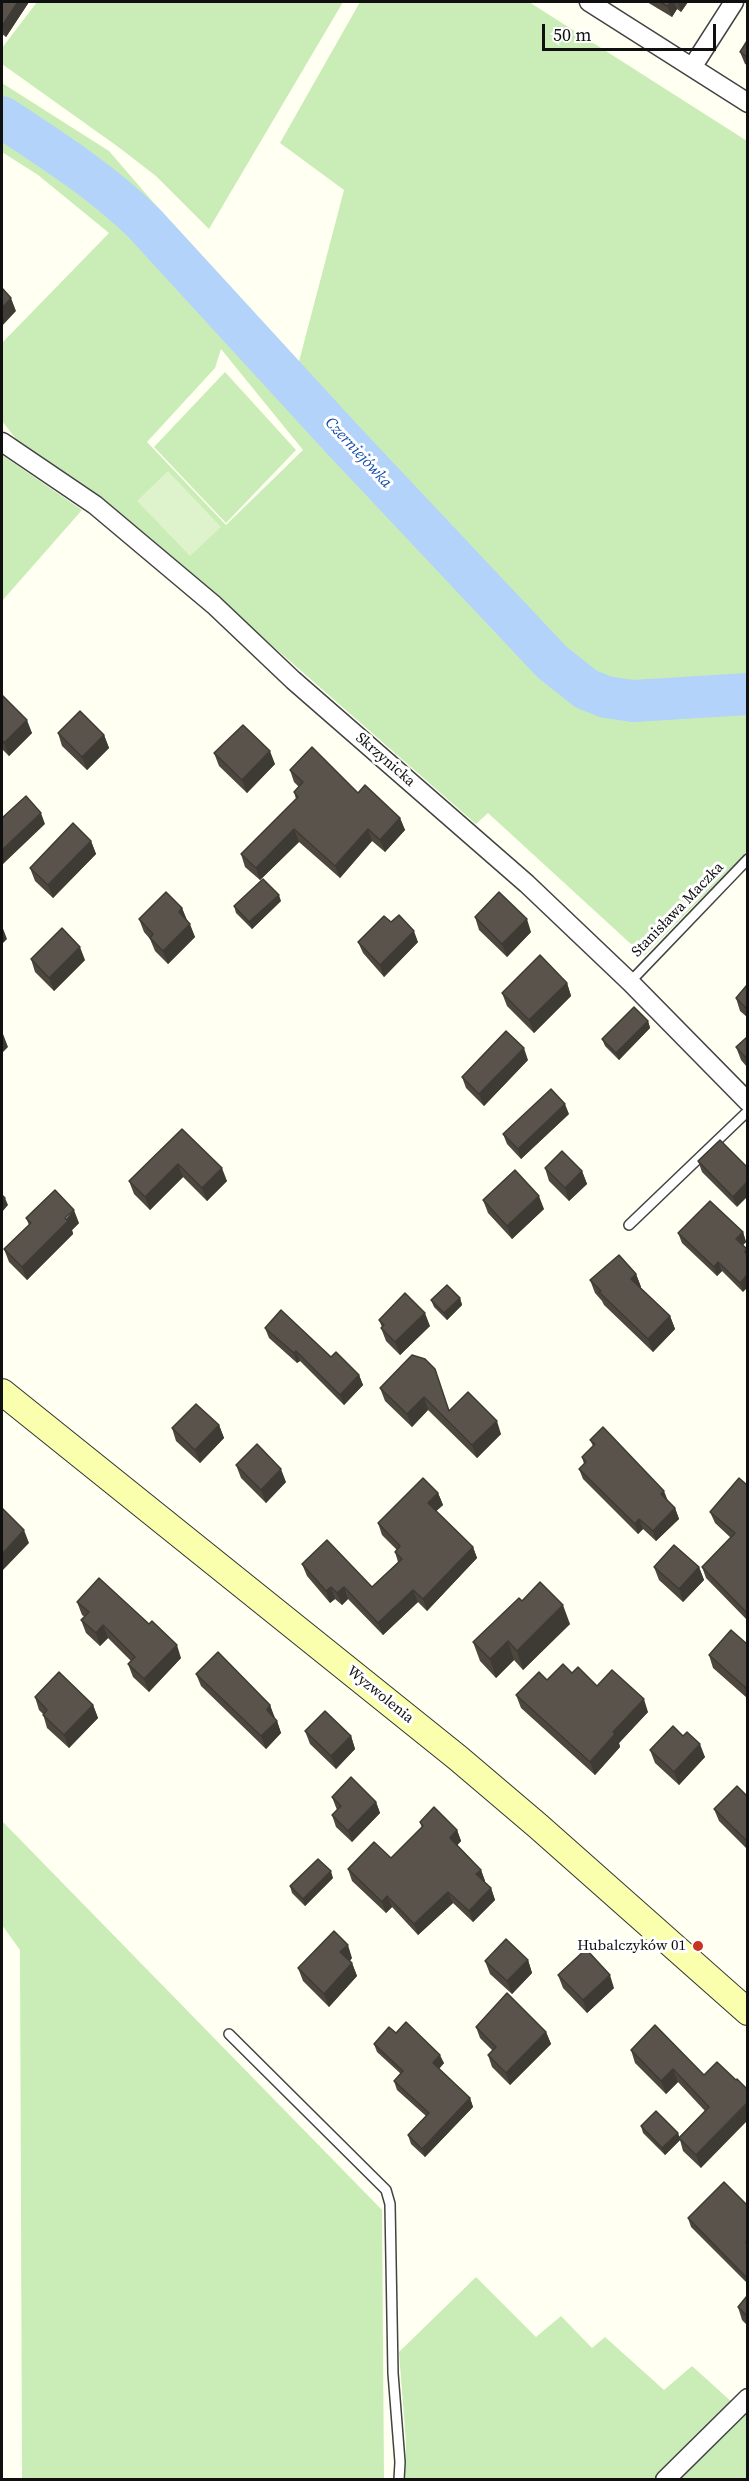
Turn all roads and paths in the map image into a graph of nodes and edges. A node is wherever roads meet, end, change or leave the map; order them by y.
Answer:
1 (589, 2) edge
2 (734, 2) edge
3 (693, 66) junction
4 (747, 103) edge
5 (2, 442) edge
6 (747, 860) edge
7 (630, 982) junction
8 (747, 1102) edge
9 (747, 1111) edge
10 (629, 1225) dead end
11 (2, 1392) edge
12 (747, 2012) edge
13 (229, 2034) dead end
14 (747, 2398) edge
15 (399, 2480) edge
16 (665, 2480) edge

1 - 3 street
2 - 3 street
3 - 4 street
5 - 7 street, Skrzynicka
6 - 7 lane, Stanisława Maczka
7 - 8 street, Skrzynicka
9 - 10 lane
11 - 12 street, Wyzwolenia
13 - 15 lane
14 - 16 street

